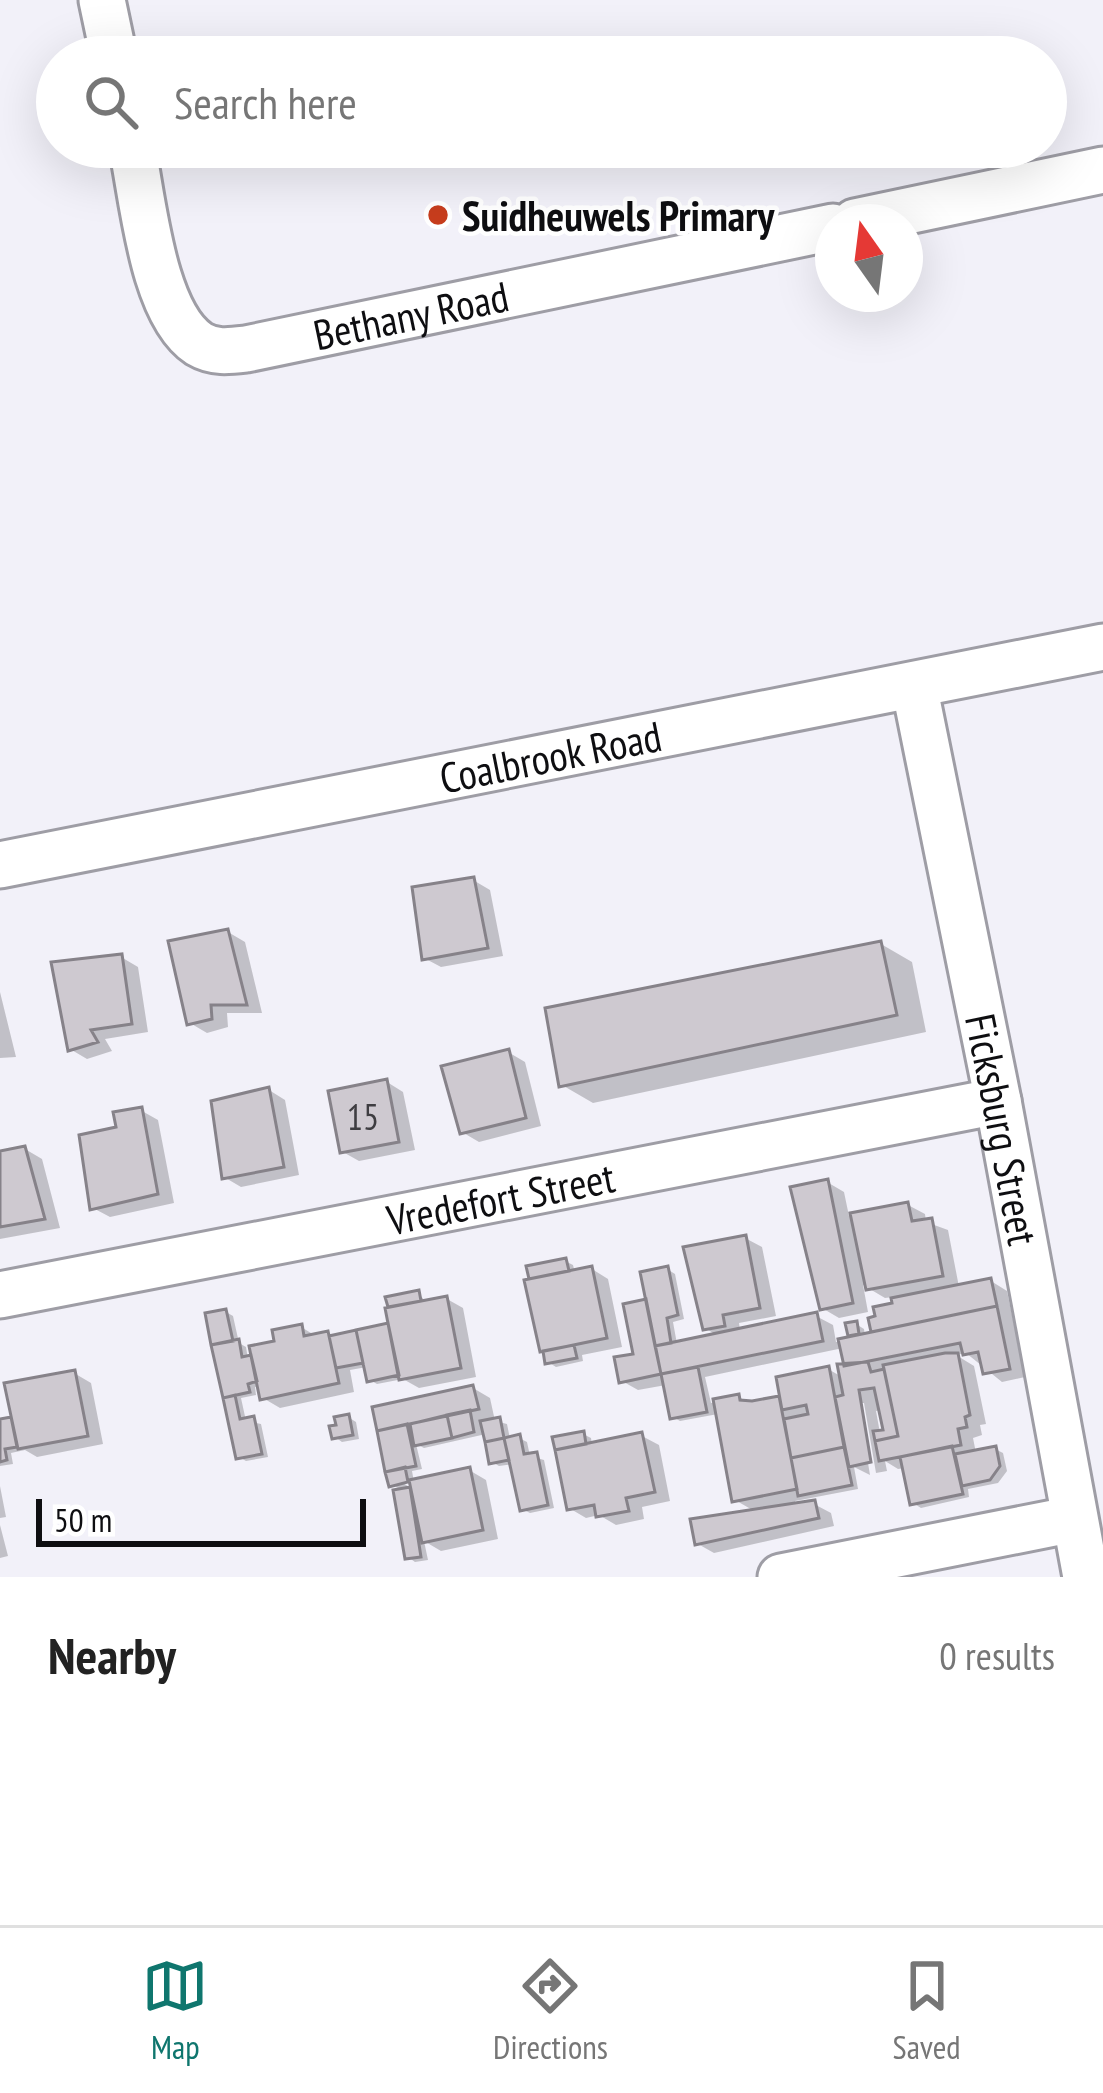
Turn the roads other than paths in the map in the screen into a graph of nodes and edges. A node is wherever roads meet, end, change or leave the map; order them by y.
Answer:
1 (102, 0) edge
2 (110, 36) edge
3 (137, 168) edge
4 (1103, 170) edge
5 (923, 208) edge
6 (815, 230) edge
7 (1103, 647) edge
8 (914, 685) junction
9 (0, 865) edge
10 (998, 1101) junction
11 (0, 1295) edge
12 (1074, 1519) junction
13 (781, 1577) edge
14 (1086, 1577) edge

1 - 2 street
3 - 6 street, Bethany Road
4 - 5 street
7 - 8 street, Coalbrook Road
8 - 9 street, Coalbrook Road
8 - 10 street, Ficksburg Street
10 - 11 street, Vredefort Street
10 - 12 street, Ficksburg Street
12 - 13 street
12 - 14 street, Ficksburg Street

